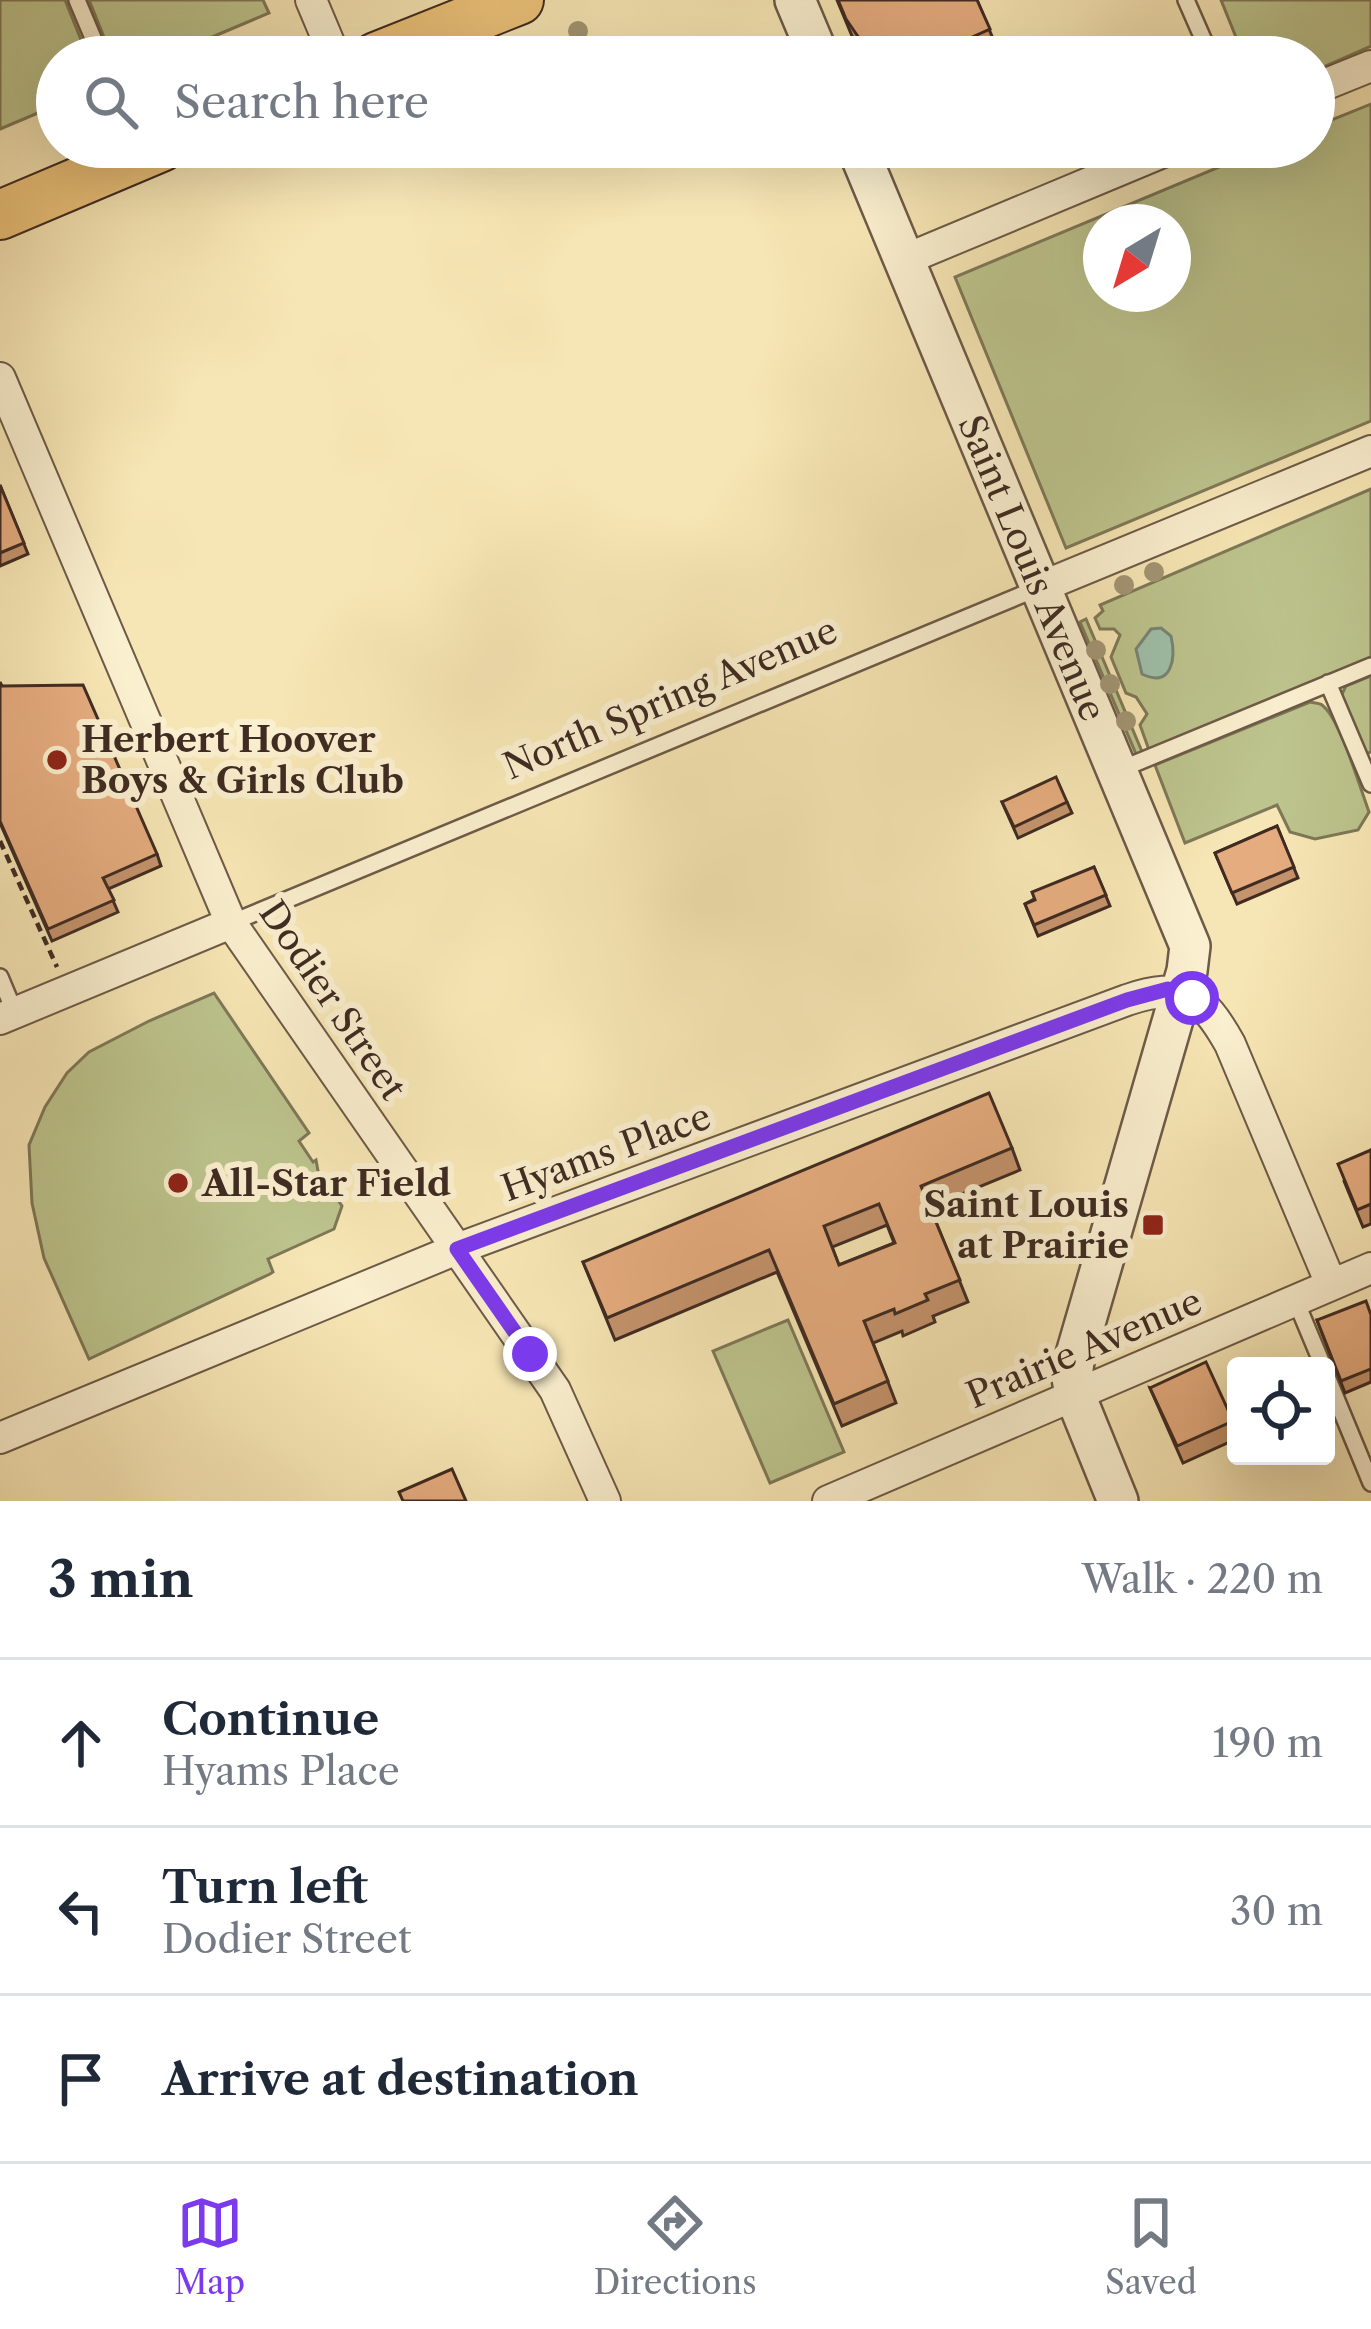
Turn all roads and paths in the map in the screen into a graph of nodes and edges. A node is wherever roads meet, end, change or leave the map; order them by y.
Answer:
1 (77, 0) edge
2 (311, 0) edge
3 (519, 0) edge
4 (795, 0) edge
5 (1186, 0) edge
6 (92, 36) edge
7 (326, 36) edge
8 (429, 36) edge
9 (810, 36) edge
10 (1202, 36) edge
11 (1371, 66) edge
12 (1335, 81) edge
13 (106, 168) edge
14 (866, 168) edge
15 (1125, 168) edge
16 (0, 214) edge
17 (904, 260) junction
18 (0, 377) edge
19 (1371, 451) edge
20 (1041, 586) junction
21 (1371, 666) edge
22 (1328, 683) junction
23 (1118, 770) junction
24 (1371, 784) edge
25 (0, 841) edge
26 (231, 922) junction
27 (58, 969) dead end
28 (0, 977) edge
29 (1180, 992) junction
30 (7, 1016) edge
31 (457, 1249) junction
32 (1371, 1268) edge
33 (1330, 1284) junction
34 (1295, 1299) junction
35 (1319, 1357) edge
36 (1075, 1394) junction
37 (1335, 1396) edge
38 (0, 1438) edge
39 (1371, 1483) edge
40 (843, 1498) edge
41 (604, 1501) edge
42 (1118, 1501) edge

1 - 6 lane
2 - 7 street
3 - 8 main road
4 - 9 street
5 - 10 lane
11 - 12 street
13 - 16 main road
14 - 17 street, Saint Louis Avenue
15 - 17 street
17 - 20 street, Saint Louis Avenue
18 - 26 street, Dodier Street
19 - 20 street, North Spring Avenue
20 - 23 street, Saint Louis Avenue
20 - 26 lane, North Spring Avenue
21 - 22 lane
22 - 23 lane
22 - 24 lane
23 - 29 street, Saint Louis Avenue
25 - 27 path
26 - 30 street, North Spring Avenue
26 - 31 street, Dodier Street
28 - 30 lane
29 - 31 street, Hyams Place
29 - 33 street
29 - 36 street, Saint Louis Avenue
31 - 38 street, Hyams Place
31 - 41 street, Dodier Street
32 - 33 street, Prairie Avenue
33 - 34 street, Prairie Avenue
34 - 35 lane
34 - 36 street, Prairie Avenue
36 - 40 street, Prairie Avenue
36 - 42 street, Saint Louis Avenue
37 - 39 lane

